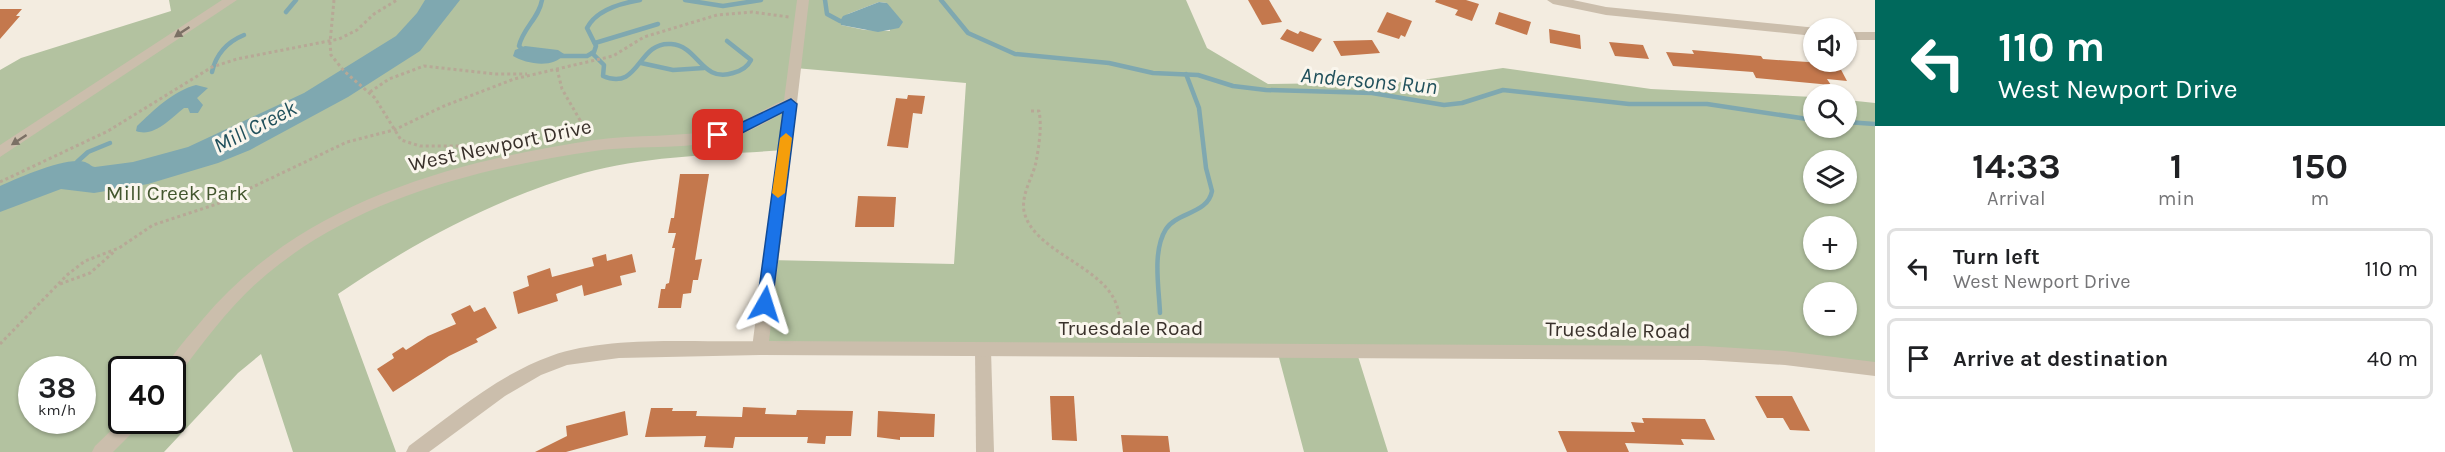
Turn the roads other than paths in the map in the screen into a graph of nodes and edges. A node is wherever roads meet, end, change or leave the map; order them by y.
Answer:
1 (231, 0) edge
2 (803, 0) edge
3 (1553, 0) edge
4 (1633, 0) edge
5 (1640, 15) junction
6 (1803, 31) edge
7 (1857, 36) edge
8 (1875, 36) edge
9 (791, 104) junction
10 (0, 152) edge
11 (760, 348) junction
12 (982, 350) junction
13 (184, 356) edge
14 (1875, 369) edge
15 (119, 434) edge
16 (101, 452) edge
17 (415, 452) edge
18 (985, 452) edge

1 -> 10 street
2 - 9 street
3 - 5 street
4 - 5 street
5 - 6 street
7 - 8 street
9 - 11 street
9 - 13 street, West Newport Drive
11 - 12 street, Truesdale Road
11 - 17 street, Truesdale Road
12 - 14 street, Truesdale Road
12 - 18 street
15 - 16 street

